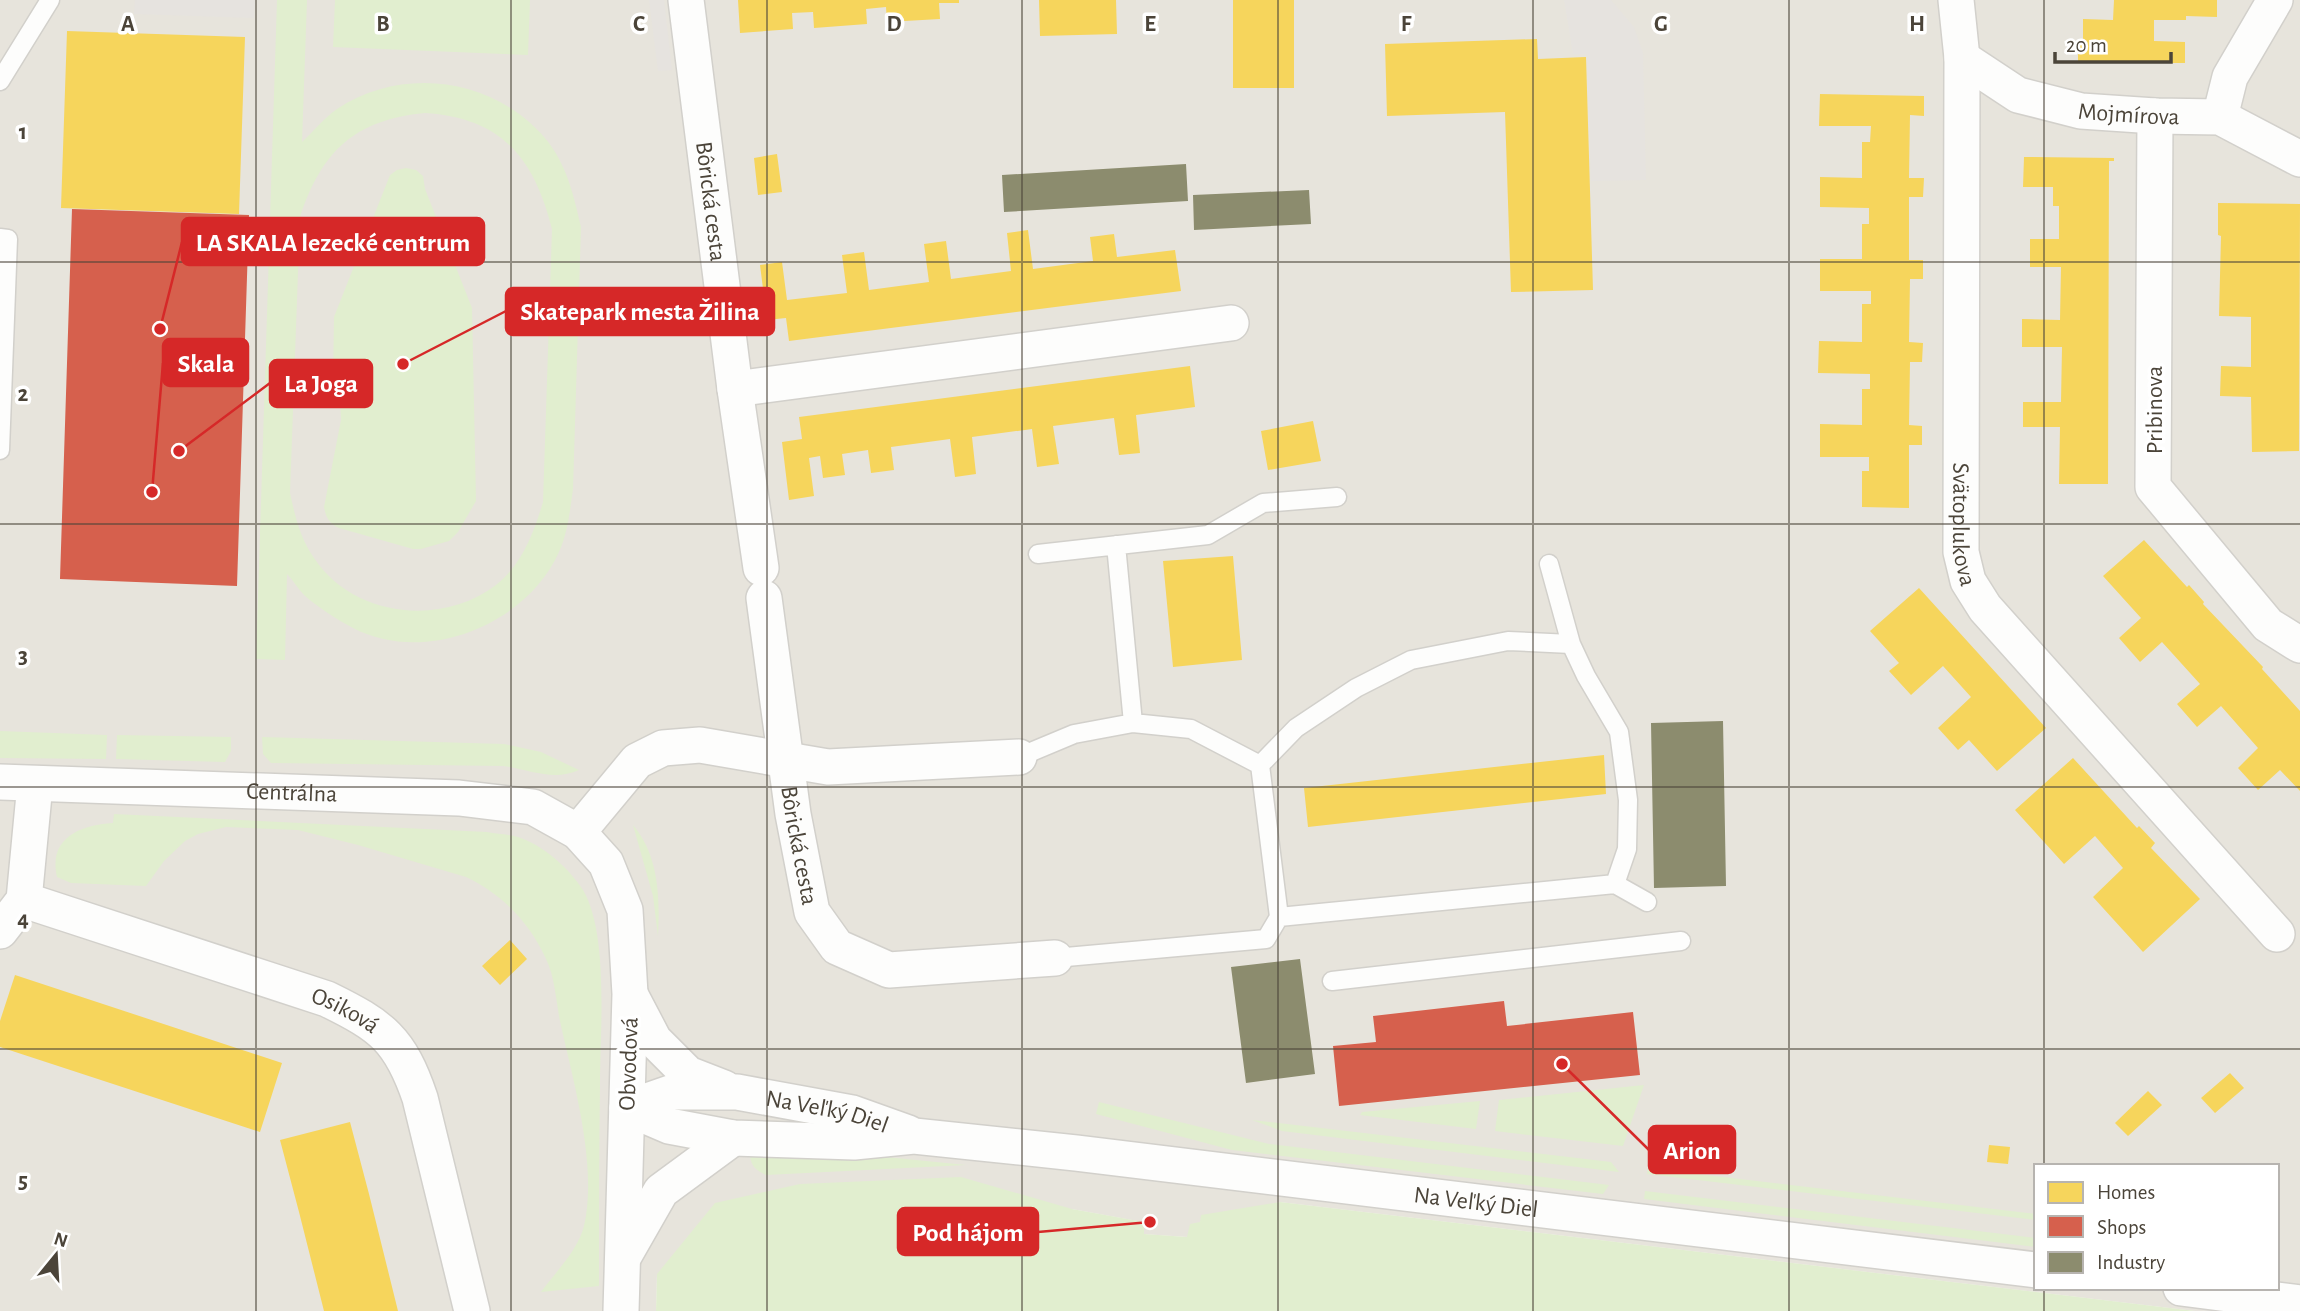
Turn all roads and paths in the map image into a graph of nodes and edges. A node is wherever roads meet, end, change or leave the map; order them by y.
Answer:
1 (50, 0) edge
2 (686, 0) edge
3 (1956, 0) edge
4 (2275, 0) edge
5 (1962, 58) junction
6 (0, 81) edge
7 (2155, 116) junction
8 (2220, 117) junction
9 (2300, 159) edge
10 (0, 238) edge
11 (1231, 323) dead end
12 (735, 389) junction
13 (0, 450) edge
14 (1337, 496) dead end
15 (1116, 545) junction
16 (1038, 554) dead end
17 (1549, 564) dead end
18 (1571, 644) junction
19 (2300, 645) edge
20 (1133, 723) junction
21 (1019, 757) joint
22 (785, 759) junction
23 (1260, 765) junction
24 (0, 782) edge
25 (34, 784) junction
26 (578, 832) junction
27 (1615, 884) junction
28 (24, 900) junction
29 (1647, 902) dead end
30 (1279, 917) junction
31 (0, 931) edge
32 (2277, 934) dead end
33 (1681, 941) dead end
34 (1055, 958) joint
35 (1332, 981) dead end
36 (630, 994) junction
37 (737, 1092) junction
38 (627, 1108) junction
39 (914, 1136) junction
40 (733, 1138) junction
41 (622, 1260) junction
42 (2034, 1270) edge
43 (2197, 1290) edge
44 (2300, 1303) edge
45 (472, 1311) edge
46 (621, 1311) edge

1 - 6 lane
2 - 12 street, Bôrická cesta
3 - 5 street, Svätoplukova
4 - 8 street
5 - 7 street, Mojmírova
5 - 32 street, Svätoplukova
7 - 8 street, Mojmírova
7 - 19 street, Pribinova
8 - 9 street, Mojmírova
10 - 13 lane
11 - 12 street
12 - 22 street, Bôrická cesta
14 - 15 lane
15 - 16 lane
15 - 20 lane
17 - 18 lane
18 - 23 lane
18 - 27 lane
20 - 21 lane
20 - 23 lane
21 - 22 street
22 - 26 street
22 - 34 street, Bôrická cesta
23 - 30 lane
24 - 25 street, Centrálna
25 - 26 street, Centrálna
25 - 28 street
26 - 36 street, Obvodová
27 - 29 lane
27 - 30 lane
28 - 31 street
28 - 45 street, Osiková
30 - 34 lane
33 - 35 lane
36 - 37 street, Na Veľký Diel
36 - 38 street, Obvodová
37 - 38 street, Na Veľký Diel
37 - 39 street, Na Veľký Diel
38 - 40 street, Na Veľký Diel
38 - 41 street, Obvodová
39 - 40 street, Na Veľký Diel
39 - 42 street, Na Veľký Diel
40 - 41 street
41 - 46 street, Obvodová
43 - 44 street

